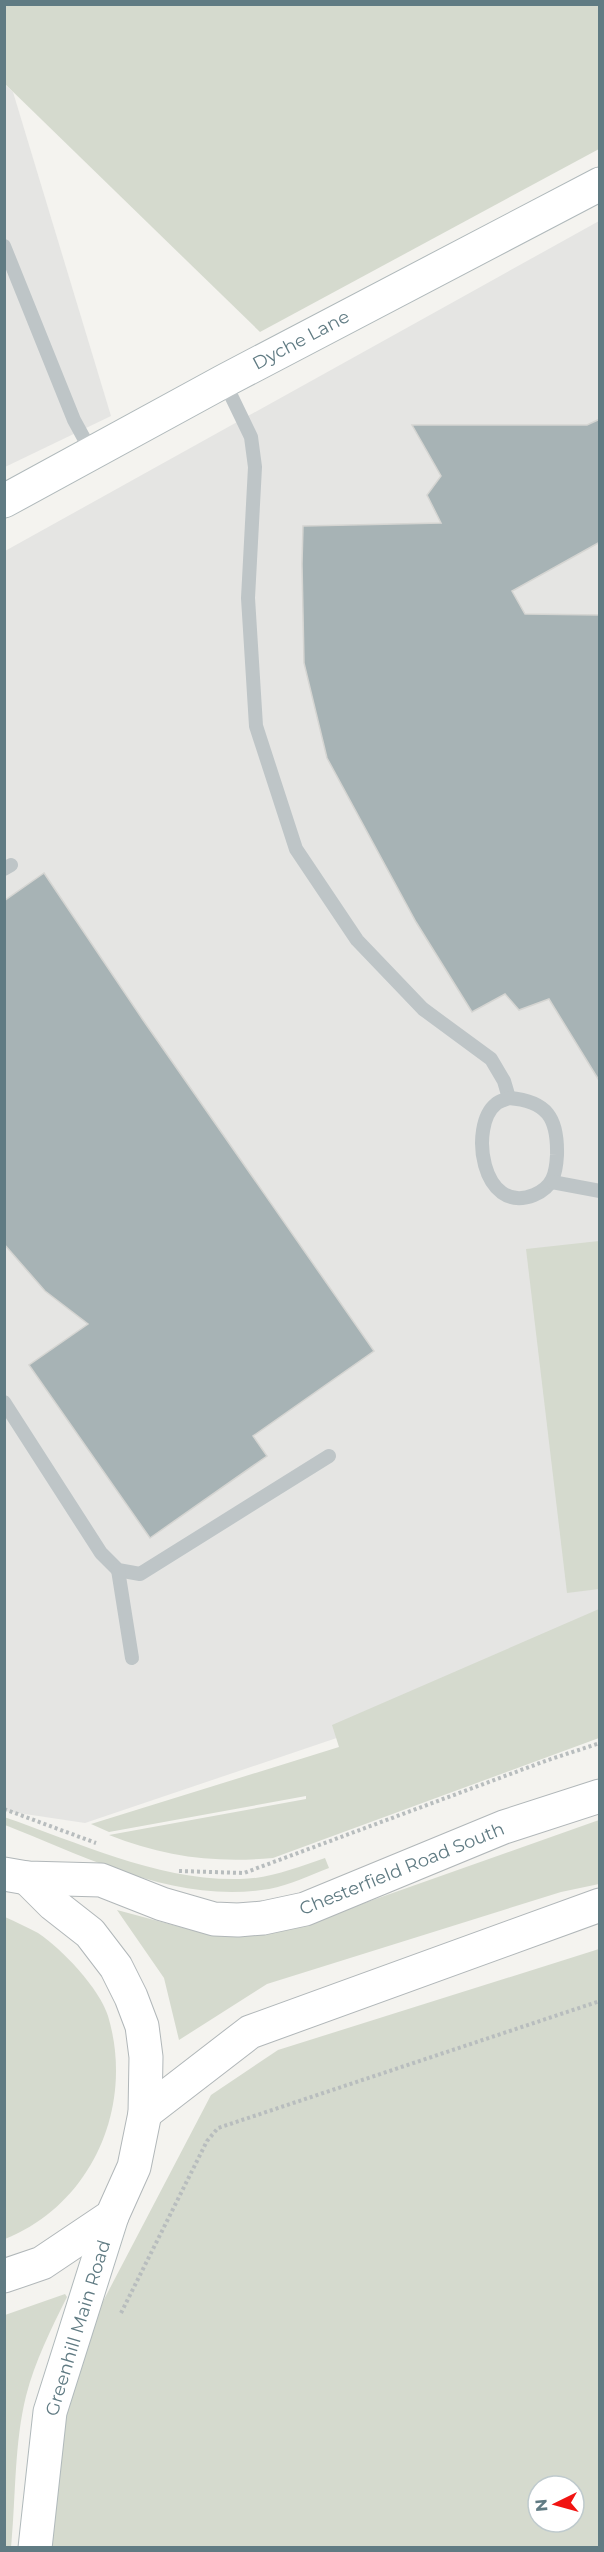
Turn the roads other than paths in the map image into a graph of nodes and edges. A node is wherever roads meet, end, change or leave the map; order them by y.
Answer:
1 (600, 184) edge
2 (4, 246) edge
3 (224, 381) junction
4 (93, 454) junction
5 (4, 501) edge
6 (509, 1098) junction
7 (552, 1182) junction
8 (600, 1191) edge
9 (4, 1402) edge
10 (328, 1456) dead end
11 (118, 1570) junction
12 (132, 1658) dead end
13 (600, 1796) edge
14 (16, 1876) edge
15 (600, 1905) edge
16 (144, 2113) junction
17 (112, 2216) junction
18 (4, 2276) edge
19 (35, 2547) edge

1 - 3 main road, Dyche Lane
2 - 4 lane
3 - 4 main road, Dyche Lane
3 - 6 lane
4 - 5 main road, Dyche Lane
6 - 7 lane
6 - 7 lane
7 - 8 lane
9 - 11 lane
10 - 11 lane
11 - 12 lane
13 - 14 main road, Chesterfield Road South
14 - 16 main road, Greenhill Main Road
15 - 16 main road
16 - 17 main road, Greenhill Main Road
17 - 18 main road
17 - 19 main road, Greenhill Main Road

